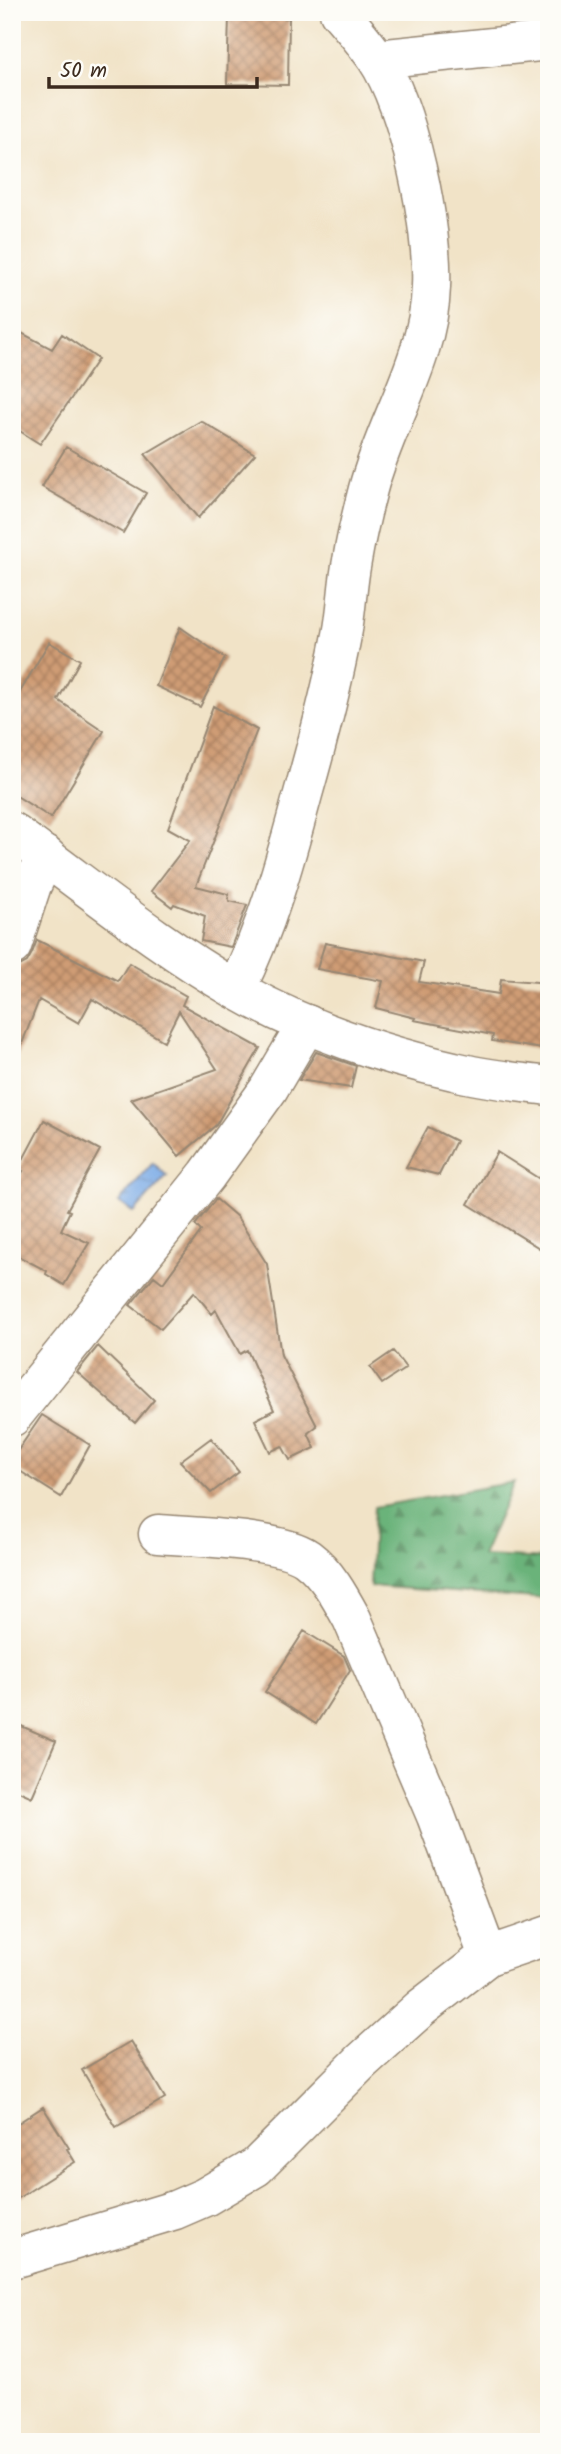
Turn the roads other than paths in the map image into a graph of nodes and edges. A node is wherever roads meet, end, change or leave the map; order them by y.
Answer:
1 (340, 12) edge
2 (549, 41) edge
3 (377, 59) junction
4 (12, 832) edge
5 (46, 856) junction
6 (12, 946) edge
7 (236, 989) junction
8 (307, 1024) junction
9 (549, 1086) edge
10 (12, 1417) edge
11 (158, 1534) dead end
12 (549, 1935) edge
13 (488, 1956) junction
14 (12, 2259) edge

1 - 3 street
2 - 3 street
3 - 7 street
4 - 5 street
5 - 6 street
5 - 7 street
7 - 8 street
8 - 9 street
8 - 10 street
11 - 13 street
12 - 13 street
13 - 14 street

